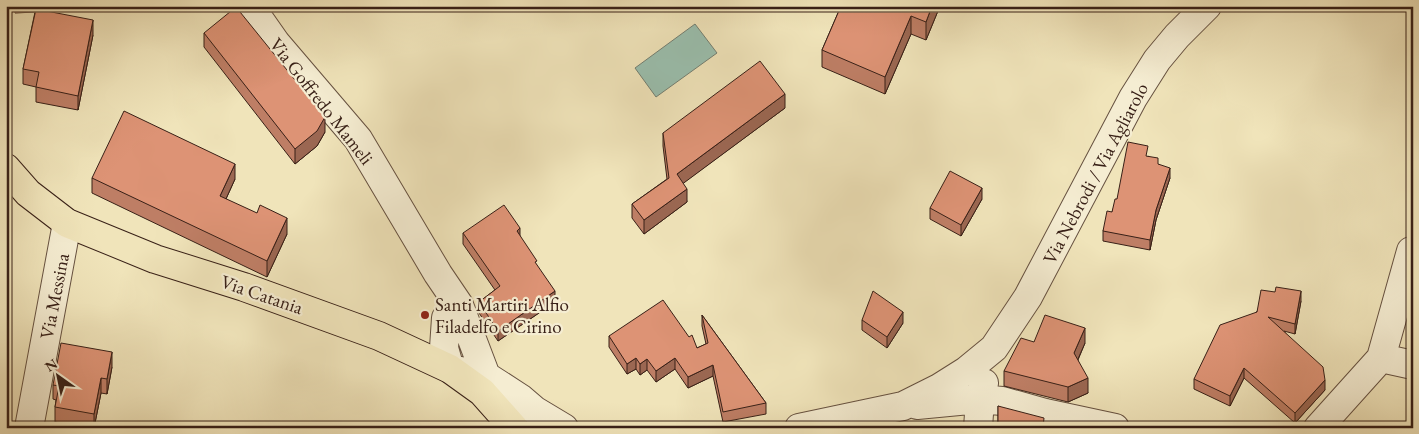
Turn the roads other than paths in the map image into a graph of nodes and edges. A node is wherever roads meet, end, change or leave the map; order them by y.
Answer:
1 (250, 6) edge
2 (1207, 6) edge
3 (6, 168) edge
4 (67, 223) junction
5 (1412, 251) dead end
6 (453, 312) junction
7 (994, 348) junction
8 (411, 350) junction
9 (1381, 358) junction
10 (1413, 364) edge
11 (450, 369) junction
12 (486, 376) junction
13 (980, 399) junction
14 (903, 406) junction
15 (515, 416) edge
16 (29, 428) edge
17 (564, 428) edge
18 (799, 428) edge
19 (978, 428) edge
20 (1115, 428) edge
21 (1318, 428) edge

1 - 6 street, Via Goffredo Mameli
2 - 7 street, Via Nebrodi / Via Agliarolo
3 - 4 main road, Via Catania
4 - 8 main road, Via Catania
4 - 16 street, Via Messina
5 - 9 street
6 - 8 street
6 - 11 street
6 - 12 street
6 - 15 street
7 - 13 street
7 - 14 street
8 - 11 main road, Via Catania
9 - 10 street
9 - 21 street
11 - 12 street
11 - 15 main road, Via Catania
12 - 15 street
13 - 14 street
13 - 19 street
13 - 20 street
14 - 18 street
15 - 17 street

